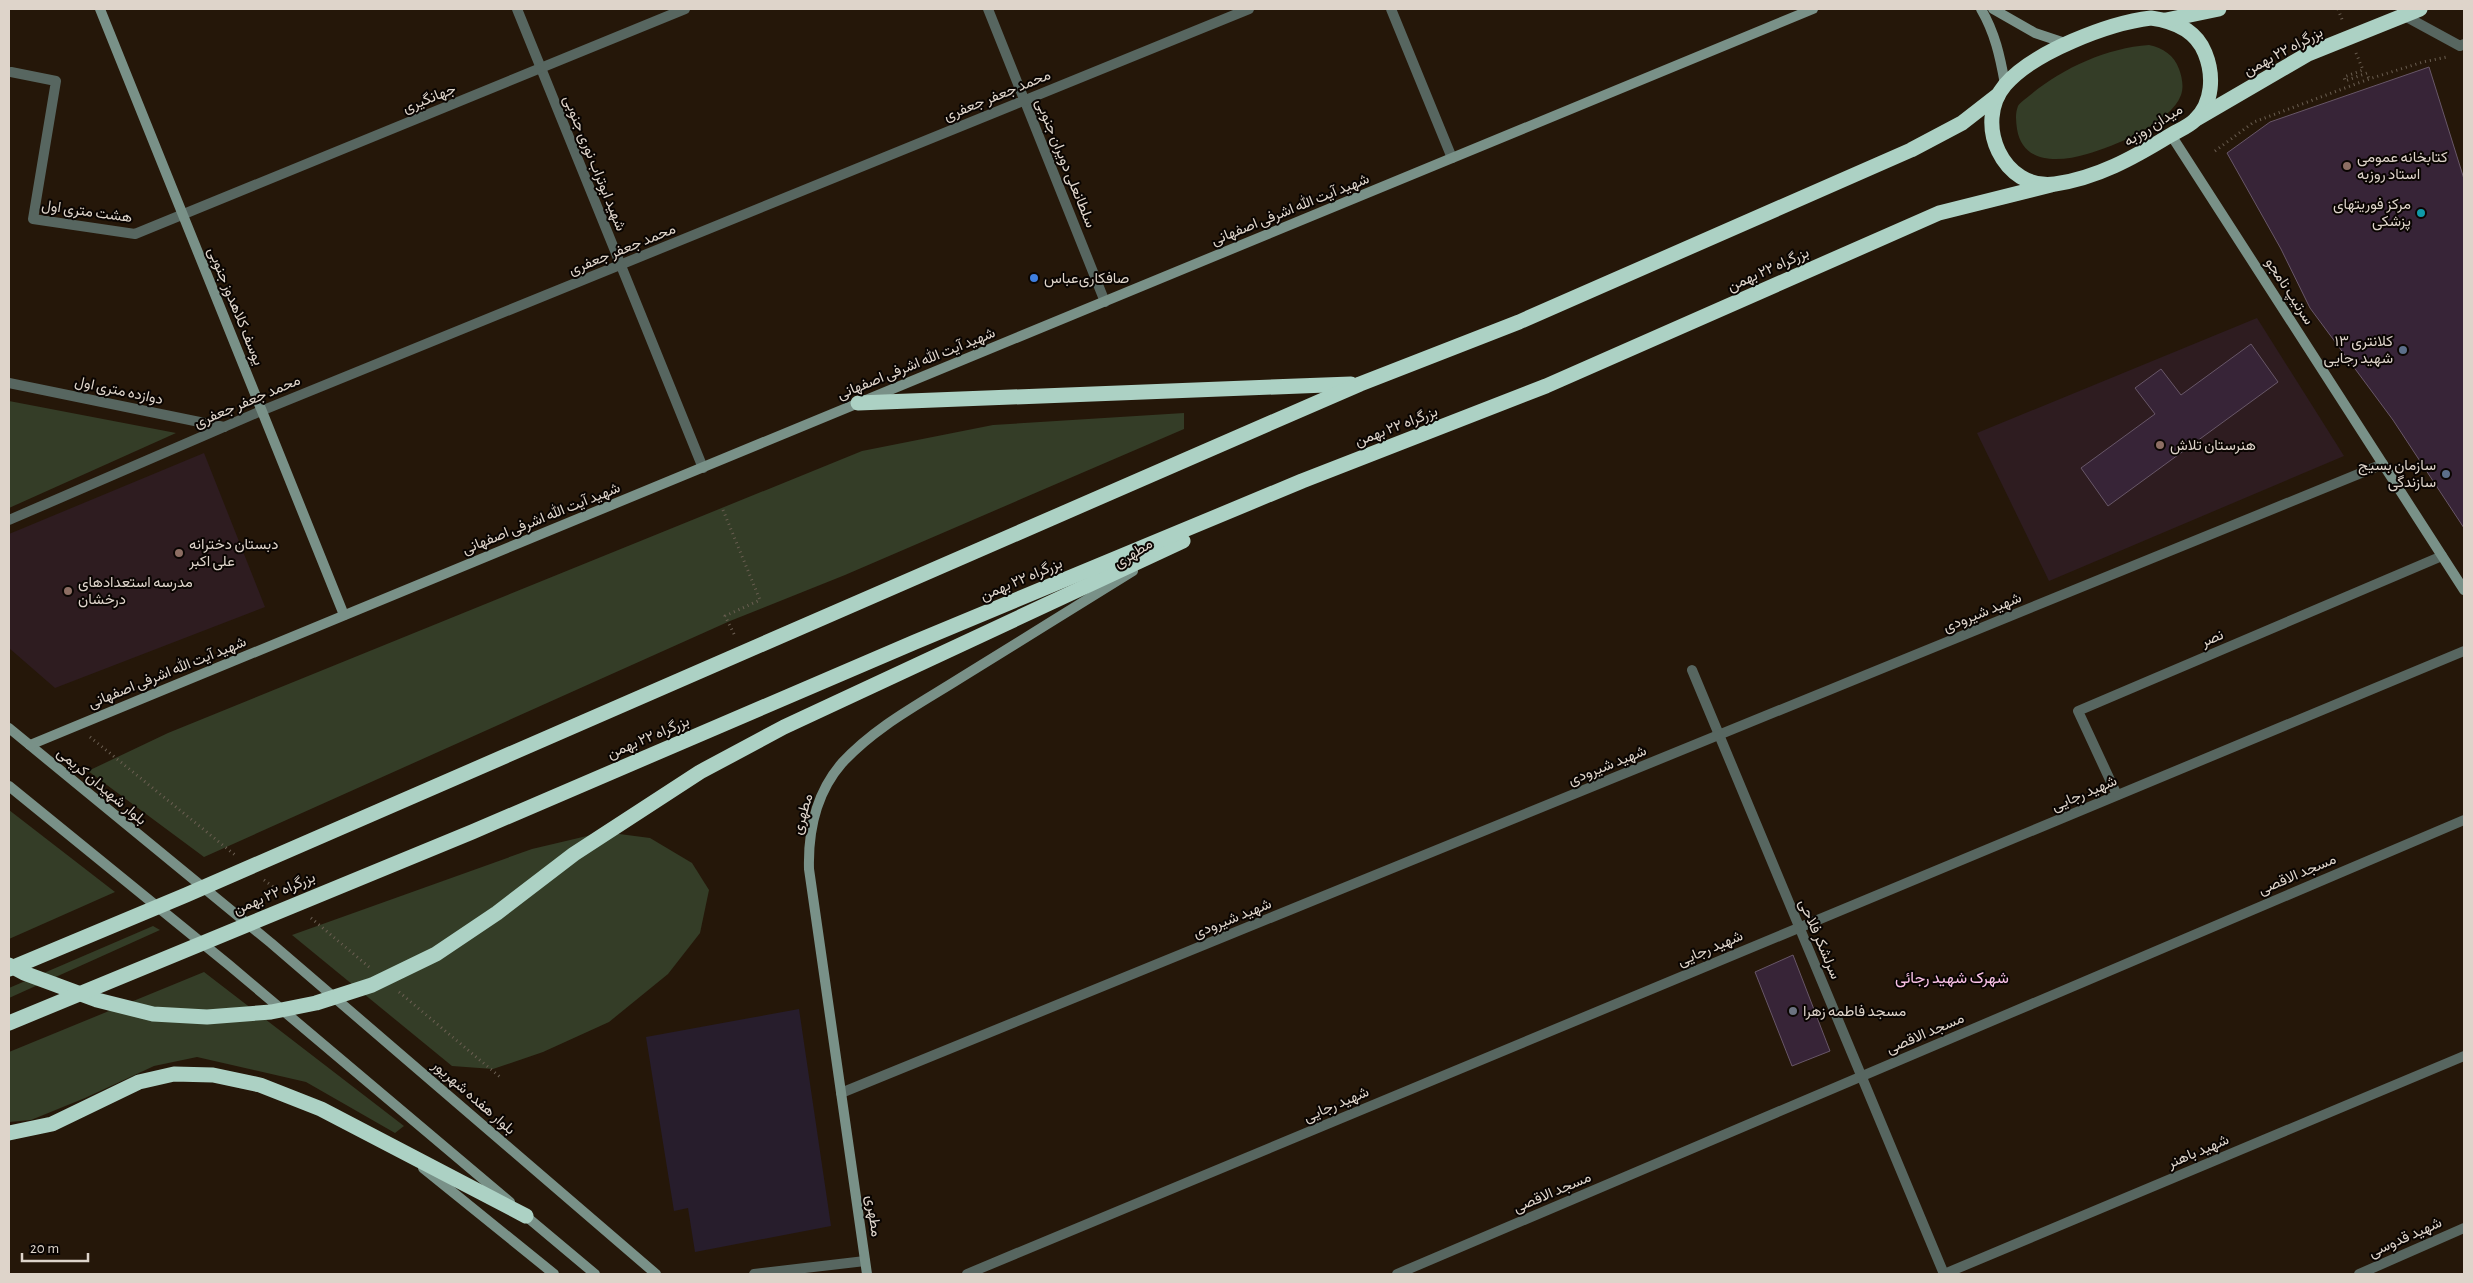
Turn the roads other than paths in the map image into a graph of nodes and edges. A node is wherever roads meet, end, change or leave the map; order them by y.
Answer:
1 (100, 9) edge
2 (517, 9) edge
3 (685, 9) edge
4 (988, 9) edge
5 (1249, 9) edge
6 (1391, 9) edge
7 (1813, 9) edge
8 (1981, 9) edge
9 (1993, 9) edge
10 (2219, 9) edge
11 (2420, 9) edge
12 (2403, 16) junction
13 (2166, 20) junction
14 (2068, 44) junction
15 (2464, 44) edge
16 (541, 68) junction
17 (11, 72) dead end
18 (2002, 90) junction
19 (1024, 101) junction
20 (2195, 120) junction
21 (2171, 135) junction
22 (1452, 158) junction
23 (2051, 184) junction
24 (183, 215) junction
25 (621, 266) junction
26 (1105, 302) junction
27 (9, 383) edge
28 (1360, 384) junction
29 (858, 403) junction
30 (261, 411) junction
31 (224, 427) junction
32 (1349, 463) junction
33 (2383, 464) junction
34 (703, 468) junction
35 (9, 520) edge
36 (1177, 544) junction
37 (2442, 556) junction
38 (2464, 590) edge
39 (344, 615) junction
40 (2464, 651) edge
41 (1692, 670) dead end
42 (9, 728) edge
43 (1719, 735) junction
44 (30, 745) junction
45 (9, 786) edge
46 (2117, 795) junction
47 (2464, 820) edge
48 (1799, 927) junction
49 (271, 944) joint
50 (9, 965) edge
51 (9, 969) edge
52 (9, 1023) edge
53 (2464, 1056) edge
54 (1861, 1076) junction
55 (841, 1093) junction
56 (9, 1133) edge
57 (403, 1152) junction
58 (526, 1216) junction
59 (2464, 1228) edge
60 (865, 1261) junction
61 (816, 1270) edge
62 (554, 1274) edge
63 (595, 1274) edge
64 (656, 1274) edge
65 (754, 1274) edge
66 (867, 1274) edge
67 (967, 1274) edge
68 (1397, 1274) edge
69 (1944, 1274) edge
70 (2359, 1274) edge

1 - 24 main road, یوسف کلاهدوز جنوبی
2 - 16 street, شهید ابوتراب نوری جنوبی
3 - 16 street, جهانگیری
4 - 19 street, سلطانعلی دویران جنوبی
5 - 19 street, محمد جعفر جعفری
6 - 22 street
7 - 22 main road, شهید آیت الله اشرفی اصفهانی
8 - 18 main road
9 - 14 main road
10 - 13 highway
11 - 12 highway, بزرگراه ۲۲ بهمن
12 - 15 street
12 - 20 highway, بزرگراه ۲۲ بهمن
13 - 14 highway, میدان روزبه
13 - 20 highway, میدان روزبه
14 - 18 highway, میدان روزبه
16 - 24 street, جهانگیری
16 - 25 street, شهید ابوتراب نوری جنوبی
17 - 24 street, هشت متری اول
18 - 23 highway, میدان روزبه
18 - 28 highway
19 - 25 street, محمد جعفر جعفری
19 - 26 street, سلطانعلی دویران جنوبی
20 - 21 highway, میدان روزبه
21 - 23 highway, میدان روزبه
21 - 33 main road, سرتیپ نامجو
22 - 26 main road, شهید آیت الله اشرفی اصفهانی
23 - 32 highway, بزرگراه ۲۲ بهمن
24 - 30 main road, یوسف کلاهدوز جنوبی
25 - 30 street, محمد جعفر جعفری
25 - 34 street, شهید ابوتراب نوری جنوبی
26 - 29 main road, شهید آیت الله اشرفی اصفهانی
27 - 31 street, دوازده متری اول
28 - 29 highway
28 - 51 highway
29 - 34 main road, شهید آیت الله اشرفی اصفهانی
30 - 31 street, محمد جعفر جعفری
30 - 39 main road, یوسف کلاهدوز جنوبی
31 - 35 street, محمد جعفر جعفری
32 - 36 highway
32 - 52 highway, بزرگراه ۲۲ بهمن
33 - 37 main road, سرتیپ نامجو
33 - 43 street, شهید شیرودی
34 - 39 main road, شهید آیت الله اشرفی اصفهانی
36 - 50 highway
36 - 55 main road, مطهری
37 - 38 main road, سرتیپ نامجو
37 - 46 street, نصر
39 - 44 main road, شهید آیت الله اشرفی اصفهانی
40 - 46 street, شهید رجایی
41 - 43 street, سرلشکر فلاحی
42 - 44 main road, بلوار شهیدان کریمی
43 - 48 street, سرلشکر فلاحی
43 - 55 street, شهید شیرودی
44 - 49 main road, بلوار شهیدان کریمی
45 - 58 main road
46 - 48 street, شهید رجایی
47 - 54 street, مسجد الاقصی
48 - 54 street, سرلشکر فلاحی
48 - 67 street, شهید رجایی
49 - 64 main road, بلوار هفده شهریور
53 - 69 street, شهید باهنر
54 - 68 street, مسجد الاقصی
54 - 69 street, سرلشکر فلاحی
55 - 60 main road, مطهری
56 - 57 highway
57 - 58 highway
57 - 62 main road
58 - 63 main road
59 - 70 street, شهید قدوسی
60 - 61 street
60 - 66 main road, مطهری
61 - 65 street

